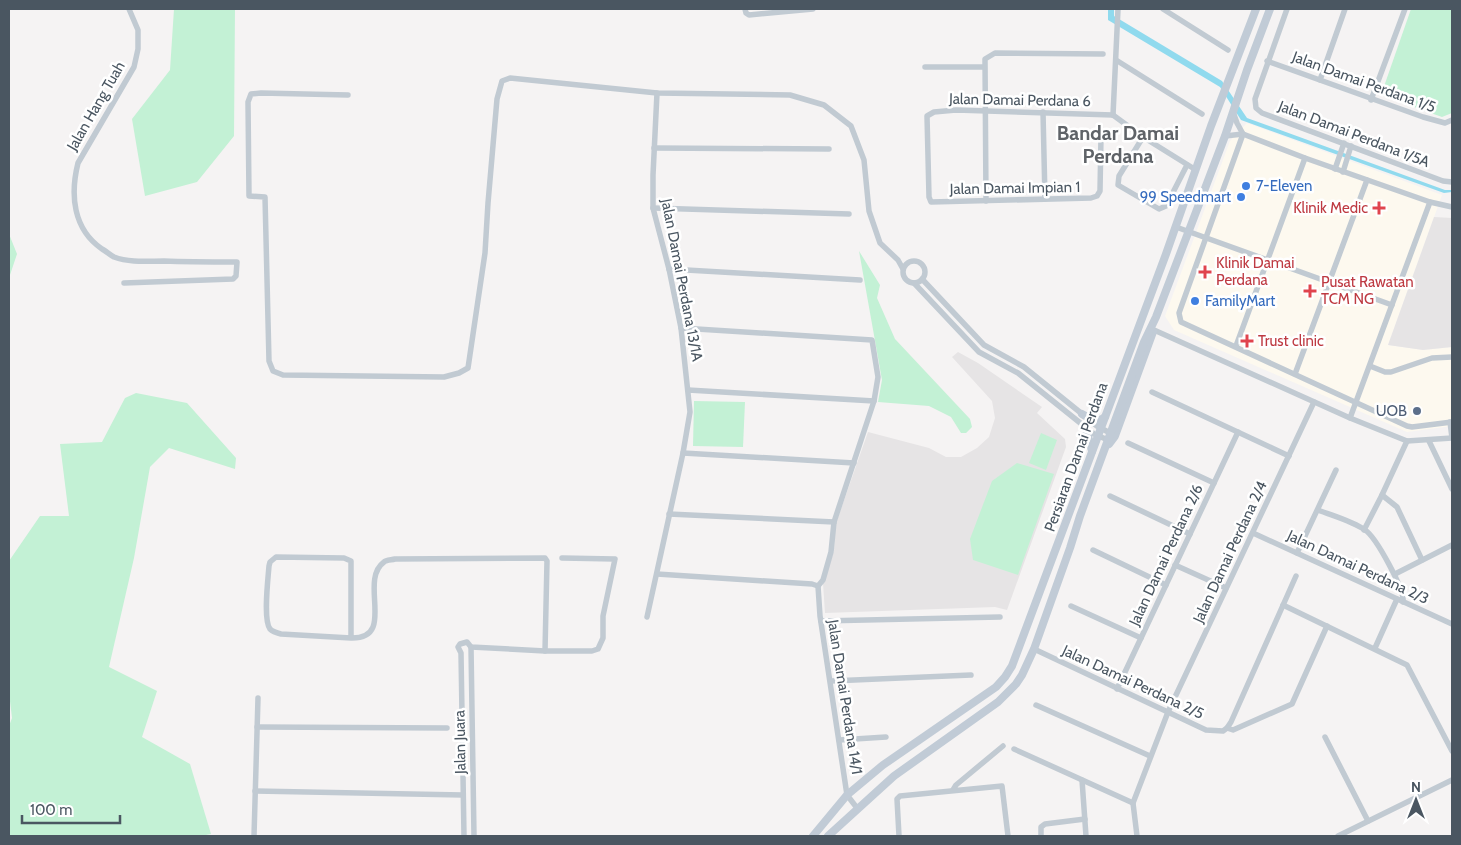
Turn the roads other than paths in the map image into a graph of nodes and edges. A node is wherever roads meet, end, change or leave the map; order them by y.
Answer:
1 (129, 9) edge
2 (813, 9) edge
3 (1118, 9) edge
4 (1163, 9) edge
5 (1256, 9) edge
6 (1270, 9) edge
7 (1287, 9) edge
8 (1346, 9) edge
9 (1406, 9) edge
10 (745, 11) edge
11 (1228, 50) dead end
12 (1103, 54) dead end
13 (1116, 60) junction
14 (1268, 61) junction
15 (925, 67) dead end
16 (984, 67) junction
17 (1320, 80) junction
18 (657, 93) junction
19 (348, 95) dead end
20 (1372, 100) junction
21 (986, 110) junction
22 (1043, 112) junction
23 (1233, 112) junction
24 (1202, 114) dead end
25 (1113, 115) junction
26 (1452, 120) edge
27 (1244, 134) junction
28 (1101, 136) dead end
29 (1225, 136) junction
30 (1143, 137) junction
31 (1344, 146) junction
32 (654, 148) junction
33 (1350, 148) junction
34 (830, 149) dead end
35 (1305, 158) junction
36 (1187, 165) junction
37 (1335, 169) junction
38 (1196, 170) junction
39 (1343, 172) junction
40 (1452, 177) edge
41 (1367, 180) junction
42 (1442, 181) junction
43 (1452, 182) edge
44 (1045, 199) junction
45 (986, 201) junction
46 (931, 202) joint
47 (1430, 202) junction
48 (1452, 207) edge
49 (653, 208) junction
50 (849, 214) dead end
51 (1176, 227) junction
52 (1188, 232) junction
53 (1205, 238) junction
54 (898, 260) junction
55 (1267, 260) junction
56 (909, 262) junction
57 (669, 269) junction
58 (904, 269) junction
59 (922, 279) junction
60 (860, 280) dead end
61 (914, 282) junction
62 (124, 283) dead end
63 (1329, 283) junction
64 (1392, 306) junction
65 (1156, 317) junction
66 (681, 328) junction
67 (1154, 330) junction
68 (1236, 346) junction
69 (1452, 356) edge
70 (1370, 366) junction
71 (1295, 374) junction
72 (688, 390) junction
73 (1152, 392) dead end
74 (874, 401) junction
75 (1314, 402) junction
76 (1356, 402) junction
77 (1082, 414) junction
78 (1105, 417) junction
79 (1350, 418) junction
80 (1451, 422) edge
81 (1084, 426) junction
82 (1238, 432) junction
83 (1099, 433) junction
84 (1109, 437) junction
85 (1452, 438) edge
86 (1407, 440) junction
87 (1429, 440) junction
88 (1128, 443) dead end
89 (1104, 450) junction
90 (1092, 452) junction
91 (683, 453) junction
92 (1289, 456) junction
93 (854, 463) junction
94 (1336, 470) dead end
95 (1214, 483) junction
96 (1452, 489) edge
97 (1382, 495) junction
98 (1110, 496) dead end
99 (1318, 510) junction
100 (669, 514) junction
101 (834, 522) junction
102 (1364, 530) junction
103 (1252, 533) junction
104 (1190, 534) junction
105 (1452, 545) edge
106 (1092, 550) dead end
107 (1298, 553) junction
108 (562, 558) dead end
109 (1422, 560) junction
110 (1175, 565) junction
111 (657, 574) junction
112 (1394, 574) junction
113 (1296, 576) dead end
114 (1166, 584) junction
115 (818, 586) junction
116 (1226, 588) junction
117 (1397, 599) junction
118 (1403, 602) junction
119 (1283, 605) junction
120 (1071, 606) dead end
121 (647, 617) dead end
122 (1000, 617) dead end
123 (821, 621) junction
124 (1452, 624) edge
125 (1327, 626) junction
126 (351, 638) junction
127 (1141, 638) junction
128 (471, 647) junction
129 (1375, 648) junction
130 (1034, 649) junction
131 (545, 651) junction
132 (461, 653) junction
133 (971, 675) dead end
134 (831, 680) junction
135 (1117, 688) junction
136 (983, 697) junction
137 (258, 698) dead end
138 (1036, 705) dead end
139 (988, 710) junction
140 (1168, 712) junction
141 (257, 727) junction
142 (447, 728) dead end
143 (1225, 729) junction
144 (886, 737) dead end
145 (1325, 737) dead end
146 (840, 740) junction
147 (1003, 746) dead end
148 (1014, 750) dead end
149 (1452, 751) edge
150 (1150, 756) junction
151 (1082, 780) junction
152 (1452, 780) edge
153 (953, 790) junction
154 (255, 791) junction
155 (463, 795) junction
156 (847, 795) junction
157 (1133, 802) junction
158 (857, 808) junction
159 (1085, 819) junction
160 (1368, 821) junction
161 (1040, 833) edge
162 (254, 836) edge
163 (464, 836) edge
164 (474, 836) edge
165 (813, 836) edge
166 (828, 836) edge
167 (899, 836) edge
168 (1008, 836) edge
169 (1086, 836) edge
170 (1136, 836) edge
171 (1338, 836) edge

1 - 62 street, Jalan Hang Tuah
2 - 10 street
3 - 13 street
4 - 11 street
5 - 38 main road, Persiaran Damai Perdana
6 - 23 main road, Persiaran Damai Perdana
7 - 14 street
8 - 17 street
9 - 20 street
12 - 16 street
13 - 24 street
13 - 25 street
14 - 17 street, Jalan Damai Perdana 1/5
14 - 31 street, Jalan Damai Perdana 1/5A
15 - 16 street
16 - 21 street
17 - 20 street, Jalan Damai Perdana 1/5
18 - 19 street
18 - 32 street, Jalan Damai Perdana 13/1A
18 - 54 street
20 - 26 street, Jalan Damai Perdana 1/5
21 - 22 street, Jalan Damai Perdana 6
21 - 45 street
21 - 46 street, Jalan Damai Perdana 6
22 - 25 street, Jalan Damai Perdana 6
22 - 44 street
23 - 27 street
23 - 29 main road, Persiaran Damai Perdana
25 - 30 street
27 - 29 street
27 - 35 street
27 - 53 street
28 - 44 street, Jalan Damai Impian 1
29 - 52 main road, Persiaran Damai Perdana
30 - 36 street
30 - 36 street
31 - 33 street, Jalan Damai Perdana 1/5A
31 - 37 street
32 - 34 street
32 - 49 street, Jalan Damai Perdana 13/1A
33 - 39 street
33 - 42 street, Jalan Damai Perdana 1/5A
35 - 37 street
35 - 55 street
36 - 38 street
37 - 39 street
38 - 51 main road, Persiaran Damai Perdana
39 - 41 street
40 - 42 street, Jalan Damai Perdana 1/5A
41 - 47 street
41 - 63 street
42 - 43 street
44 - 45 street, Jalan Damai Impian 1
45 - 46 street, Jalan Damai Impian 1
47 - 48 street
47 - 64 street
49 - 50 street
49 - 57 street, Jalan Damai Perdana 13/1A
51 - 52 street
51 - 78 main road, Persiaran Damai Perdana
52 - 53 street
52 - 65 main road, Persiaran Damai Perdana
53 - 55 street
53 - 68 street
54 - 56 street
54 - 58 street
55 - 63 street
55 - 68 street
56 - 58 street
56 - 59 street
57 - 60 street
57 - 66 street, Jalan Damai Perdana 13/1A
58 - 61 street
59 - 61 street
59 - 77 street
61 - 81 street
63 - 64 street
63 - 71 street
64 - 70 street
65 - 67 main road, Persiaran Damai Perdana
65 - 84 main road, Persiaran Damai Perdana
66 - 72 street, Jalan Damai Perdana 13/1A
66 - 74 street
67 - 75 street
67 - 89 main road, Persiaran Damai Perdana
68 - 71 street
69 - 70 street
70 - 76 street
71 - 76 street
72 - 74 street
72 - 91 street, Jalan Damai Perdana 13/1A
73 - 82 street
74 - 93 street
75 - 79 street
75 - 92 street, Jalan Damai Perdana 2/4
76 - 79 street
76 - 80 street
77 - 78 main road
77 - 83 street
78 - 83 main road, Persiaran Damai Perdana
79 - 86 street
80 - 85 street
81 - 83 street
81 - 90 main road
82 - 92 street
82 - 95 street, Jalan Damai Perdana 2/6
83 - 84 street
83 - 90 main road, Persiaran Damai Perdana
84 - 89 main road, Persiaran Damai Perdana
85 - 87 street
86 - 87 street
86 - 97 street
87 - 96 street
88 - 95 street
89 - 130 main road, Persiaran Damai Perdana
90 - 136 main road, Persiaran Damai Perdana
91 - 93 street
91 - 100 street, Jalan Damai Perdana 13/1A
92 - 103 street, Jalan Damai Perdana 2/4
93 - 101 street
94 - 99 street
95 - 104 street, Jalan Damai Perdana 2/6
97 - 102 street
97 - 109 street
98 - 104 street
99 - 102 street
99 - 107 street
100 - 101 street
100 - 111 street, Jalan Damai Perdana 13/1A
101 - 115 street
102 - 112 street
103 - 107 street, Jalan Damai Perdana 2/3
103 - 116 street, Jalan Damai Perdana 2/4
104 - 110 street, Jalan Damai Perdana 2/6
105 - 109 street
106 - 114 street
107 - 117 street, Jalan Damai Perdana 2/3
108 - 131 street
109 - 112 street
110 - 114 street, Jalan Damai Perdana 2/6
110 - 116 street
111 - 115 street
111 - 121 street, Jalan Damai Perdana 13/1A
112 - 118 street
113 - 119 street
114 - 127 street, Jalan Damai Perdana 2/6
115 - 123 street, Jalan Damai Perdana 14/1
116 - 140 street, Jalan Damai Perdana 2/4
117 - 118 street, Jalan Damai Perdana 2/3
117 - 129 street
118 - 124 street, Jalan Damai Perdana 2/3
119 - 125 street
119 - 143 street
120 - 127 street
122 - 123 street
123 - 134 street, Jalan Damai Perdana 14/1
125 - 129 street
125 - 143 street
126 - 126 street
126 - 131 street
127 - 135 street, Jalan Damai Perdana 2/6
128 - 131 street
128 - 132 street
128 - 132 street
128 - 164 street, Jalan Juara
129 - 149 street
130 - 135 street, Jalan Damai Perdana 2/5
130 - 139 main road, Persiaran Damai Perdana
132 - 155 street, Jalan Juara
133 - 134 street
134 - 146 street, Jalan Damai Perdana 14/1
135 - 140 street, Jalan Damai Perdana 2/5
136 - 139 main road
136 - 156 main road, Persiaran Damai Perdana
137 - 141 street
138 - 150 street
139 - 158 main road, Persiaran Damai Perdana
140 - 143 street, Jalan Damai Perdana 2/5
140 - 150 street, Jalan Damai Perdana 2/4
141 - 142 street
141 - 154 street
144 - 146 street
145 - 160 street
146 - 156 street, Jalan Damai Perdana 14/1
147 - 153 street
148 - 151 street
150 - 157 street, Jalan Damai Perdana 2/4
151 - 157 street
151 - 159 street
152 - 160 street
153 - 167 street
153 - 168 street
154 - 155 street
154 - 162 street
155 - 163 street, Jalan Juara
156 - 158 street, Jalan Damai Perdana 14/1
156 - 165 main road, Persiaran Damai Perdana
157 - 170 street
158 - 166 main road, Persiaran Damai Perdana
159 - 161 street
159 - 169 street
160 - 171 street

